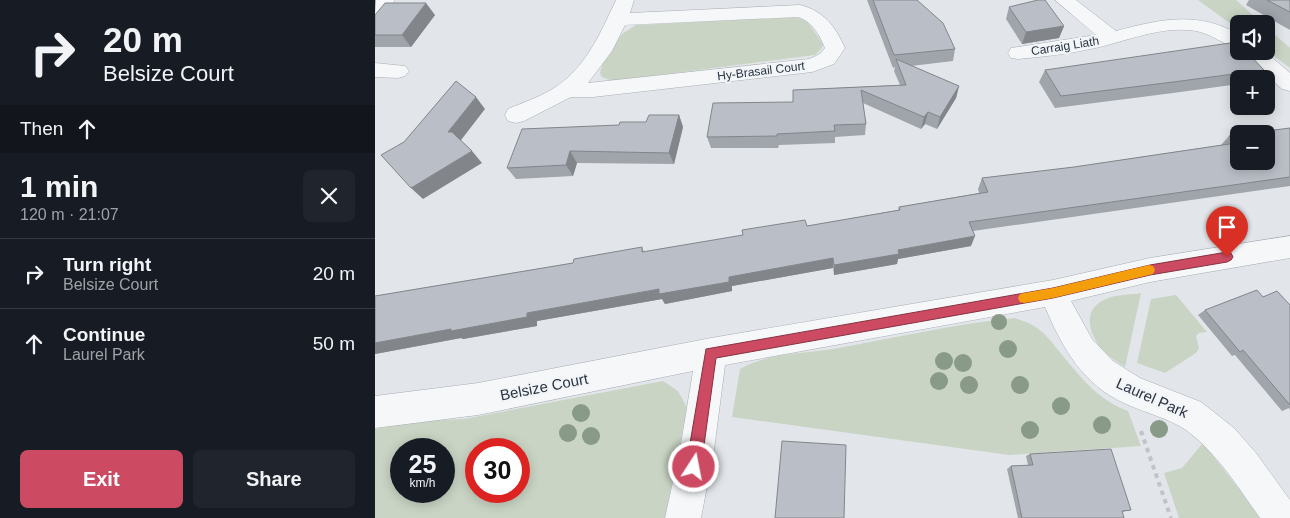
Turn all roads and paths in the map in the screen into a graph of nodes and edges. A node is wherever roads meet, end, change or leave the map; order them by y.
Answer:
1 (386, 0) edge
2 (1064, 0) edge
3 (623, 10) edge
4 (375, 13) edge
5 (1112, 38) junction
6 (1230, 38) edge
7 (1018, 53) dead end
8 (1262, 60) edge
9 (375, 70) edge
10 (398, 71) dead end
11 (1290, 84) edge
12 (567, 90) junction
13 (516, 115) dead end
14 (1290, 247) edge
15 (1053, 293) junction
16 (711, 353) junction
17 (1129, 389) junction
18 (375, 412) edge
19 (683, 518) edge
20 (1171, 518) edge
21 (1281, 518) edge

1 - 4 street
2 - 5 street, Carraig Liath
3 - 12 street, Hy-Brasail Court
3 - 12 street, Hy-Brasail Court
5 - 6 street, Carraig Liath
5 - 7 street, Carraig Liath
8 - 11 street
9 - 10 street
12 - 13 street, Hy-Brasail Court
14 - 15 street
15 - 16 street, Belsize Court
15 - 17 street, Laurel Park
16 - 18 street, Belsize Court
16 - 19 street
17 - 20 path
17 - 21 street, Laurel Park

